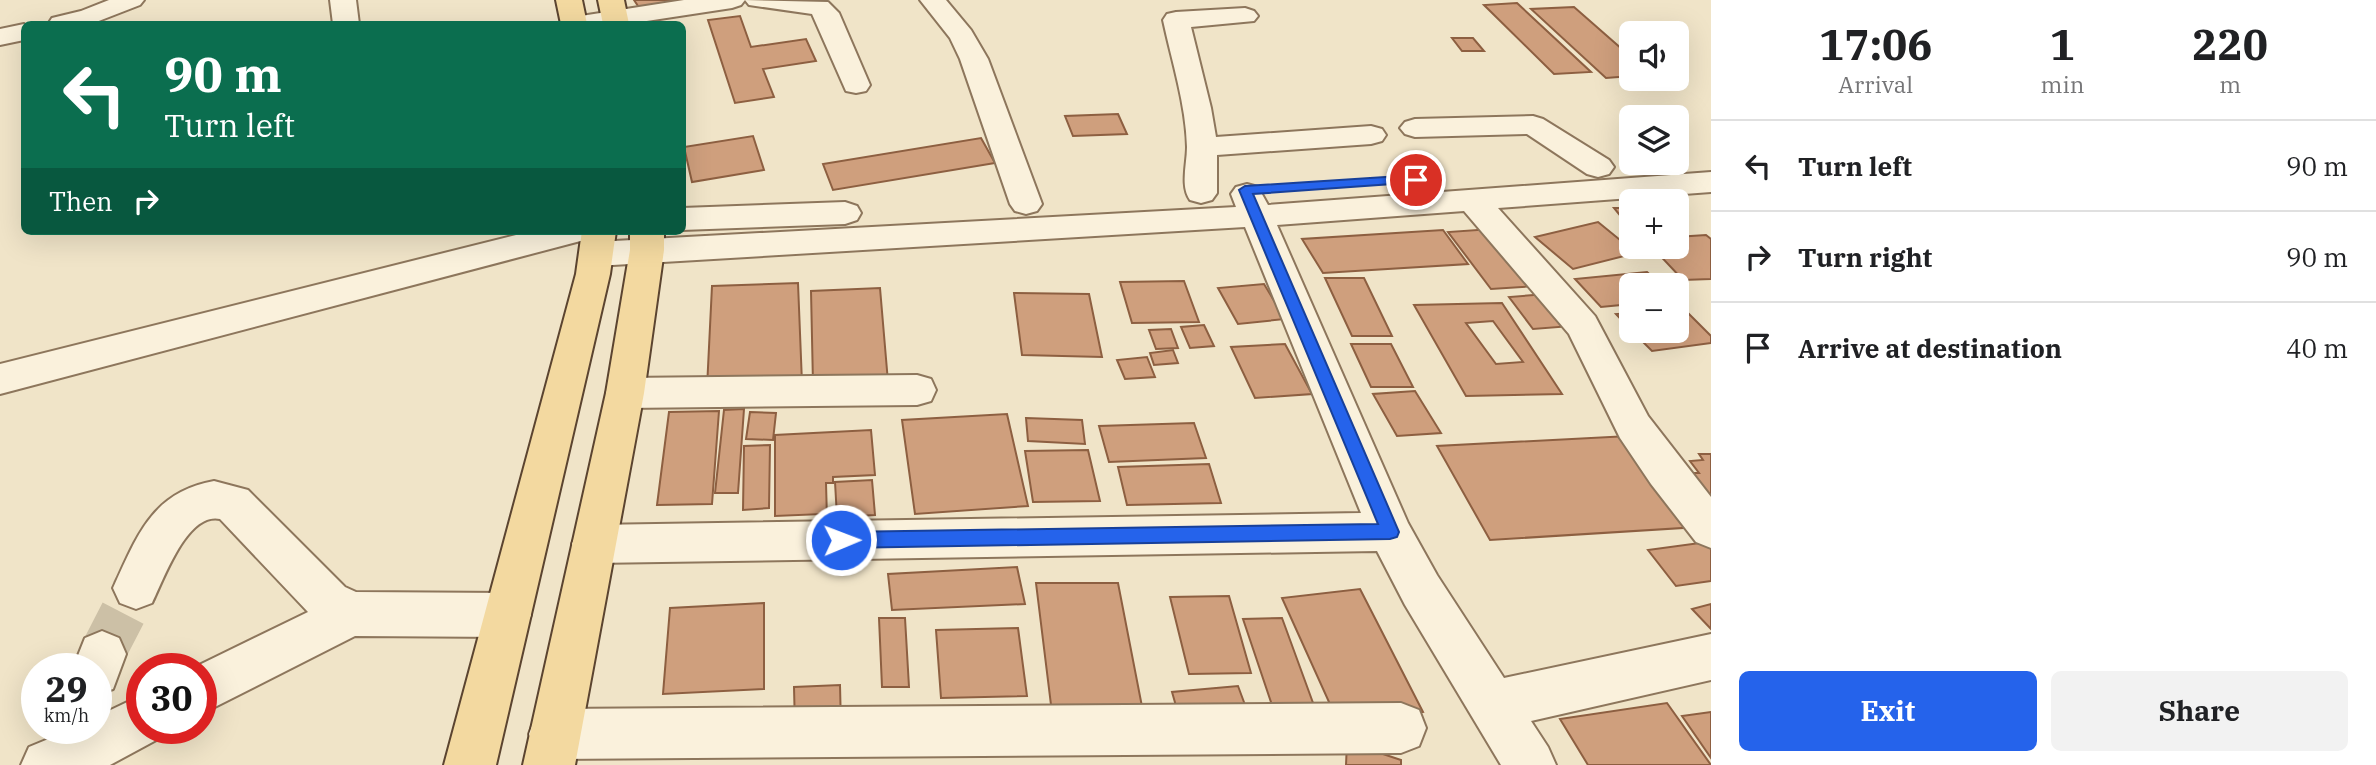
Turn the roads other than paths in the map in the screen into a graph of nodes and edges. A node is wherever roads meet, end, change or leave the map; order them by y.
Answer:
1 (131, 0) edge
2 (343, 0) edge
3 (569, 0) edge
4 (733, 0) edge
5 (758, 0) edge
6 (933, 0) edge
7 (614, 14) edge
8 (1245, 16) dead end
9 (73, 21) edge
10 (346, 21) edge
11 (573, 21) edge
12 (592, 21) edge
13 (21, 33) edge
14 (0, 37) edge
15 (856, 85) dead end
16 (1415, 128) dead end
17 (1371, 135) dead end
18 (1202, 146) junction
19 (1711, 158) edge
20 (1689, 160) edge
21 (1619, 165) edge
22 (1598, 167) junction
23 (1711, 182) edge
24 (1201, 193) junction
25 (1472, 200) junction
26 (1252, 203) junction
27 (1026, 204) junction
28 (686, 219) edge
29 (590, 239) edge
30 (647, 240) edge
31 (0, 379) edge
32 (917, 390) dead end
33 (625, 393) junction
34 (1711, 529) edge
35 (1390, 532) junction
36 (594, 544) junction
37 (136, 588) tunnel mouth
38 (351, 614) junction
39 (508, 615) junction
40 (1711, 657) edge
41 (217, 682) edge
42 (1492, 705) junction
43 (126, 728) edge
44 (1401, 728) dead end
45 (551, 750) edge
46 (74, 752) edge
47 (470, 765) edge
48 (1530, 765) edge

1 - 9 street
2 - 10 street
3 - 11 main road
4 - 7 street
5 - 15 street
6 - 27 street
7 - 12 street
8 - 18 street
13 - 14 street
16 - 22 street
17 - 18 street
18 - 24 street
19 - 20 street
21 - 22 street
22 - 26 street
23 - 25 street
24 - 26 street
24 - 27 street
25 - 26 street
25 - 34 street
26 - 30 street
26 - 35 street
27 - 28 street
29 - 30 street
29 - 31 street
29 - 39 main road
30 - 33 main road
32 - 33 street
33 - 36 main road
35 - 36 street
35 - 42 street
36 - 45 main road
37 - 38 street
38 - 39 street
38 - 41 street
39 - 47 main road
40 - 42 street
42 - 48 street
43 - 46 street
44 - 45 street

